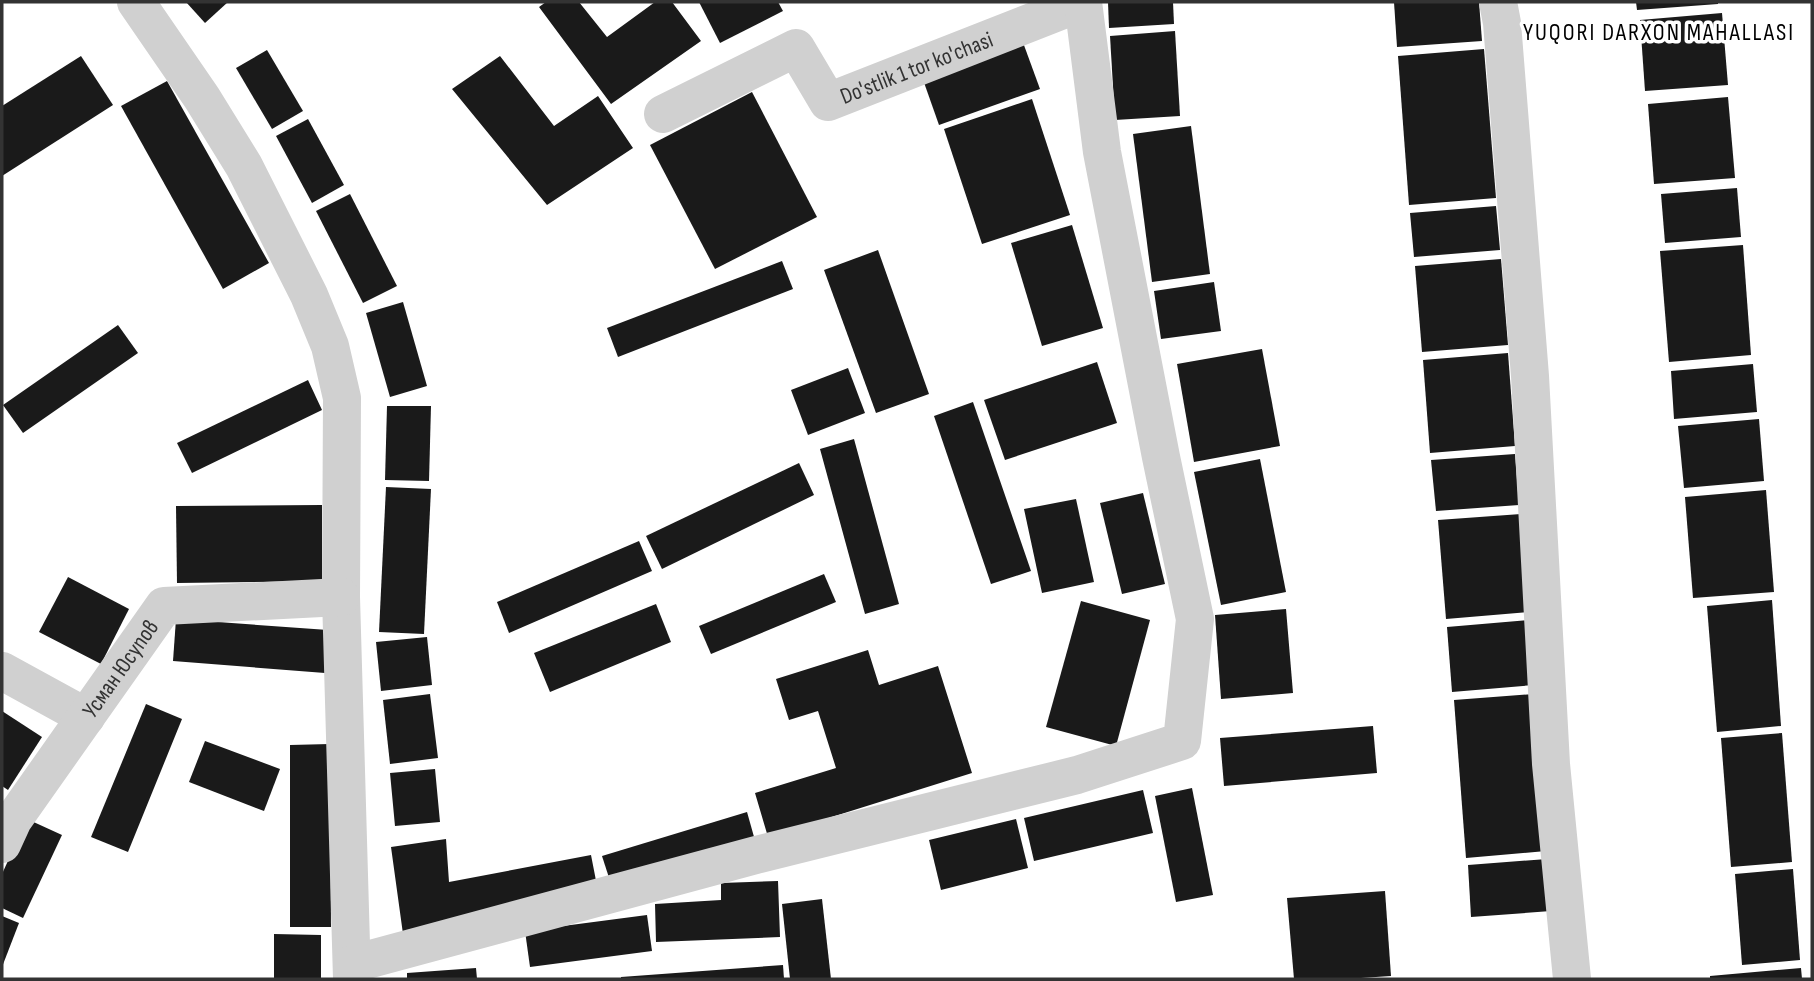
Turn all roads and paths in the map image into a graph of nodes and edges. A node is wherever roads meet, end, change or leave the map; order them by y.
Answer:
1 (136, 2) edge
2 (1083, 2) edge
3 (1498, 2) edge
4 (663, 114) dead end
5 (341, 597) junction
6 (2, 671) edge
7 (86, 717) junction
8 (2, 845) edge
9 (352, 972) edge
10 (1572, 979) edge

1 - 5 street
2 - 4 street, Do'stlik 1 tor ko'chasi
2 - 9 street
3 - 10 street
5 - 7 street, Усман Юсупов
5 - 9 street
6 - 7 street
7 - 8 street, Усман Юсупов

